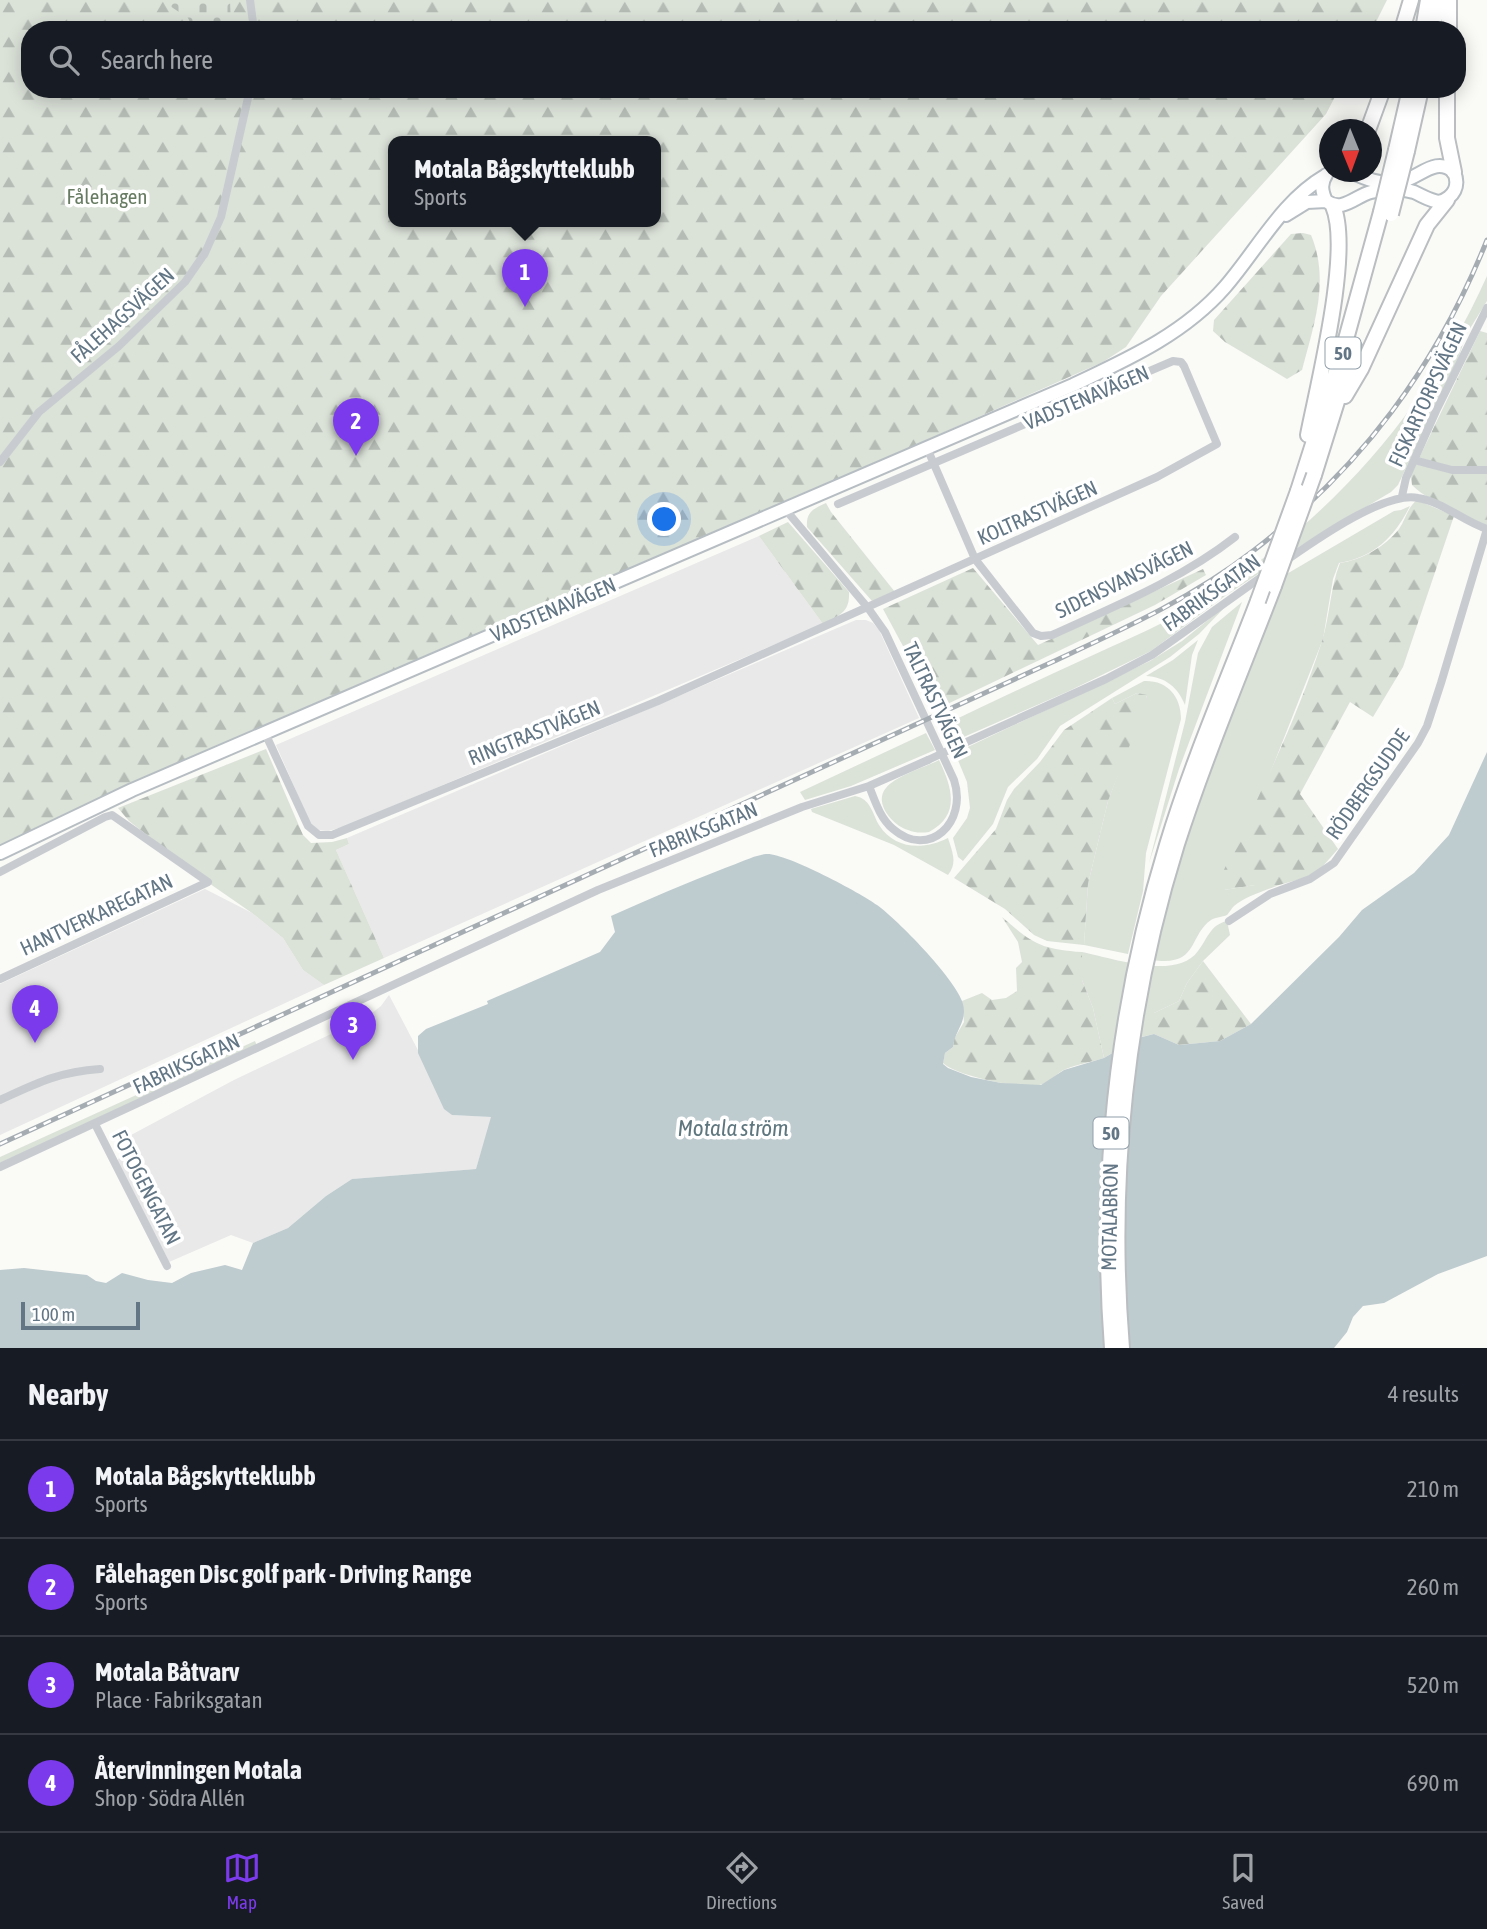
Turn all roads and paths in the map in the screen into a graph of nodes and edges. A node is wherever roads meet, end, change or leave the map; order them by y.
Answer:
1 (250, 0) edge
2 (1411, 0) edge
3 (1428, 0) edge
4 (1438, 0) edge
5 (1449, 0) edge
6 (253, 21) edge
7 (1405, 21) edge
8 (1424, 21) edge
9 (1434, 21) edge
10 (1449, 21) edge
11 (248, 98) edge
12 (1380, 98) edge
13 (1409, 98) edge
14 (1418, 98) edge
15 (1447, 98) edge
16 (1372, 119) edge
17 (1401, 151) junction
18 (1454, 172) junction
19 (1319, 180) edge
20 (1325, 182) edge
21 (1377, 182) edge
22 (1447, 200) junction
23 (1330, 203) junction
24 (1386, 213) junction
25 (1277, 221) junction
26 (1487, 308) edge
27 (1335, 413) junction
28 (1217, 444) joint
29 (927, 448) junction
30 (1415, 460) junction
31 (0, 462) edge
32 (933, 463) junction
33 (1487, 470) edge
34 (1298, 491) junction
35 (1402, 496) junction
36 (838, 504) dead end
37 (785, 509) junction
38 (1487, 529) edge
39 (1235, 537) dead end
40 (975, 559) junction
41 (868, 608) junction
42 (265, 733) junction
43 (869, 786) junction
44 (0, 853) edge
45 (0, 872) edge
46 (1230, 921) dead end
47 (1150, 922) junction
48 (0, 979) edge
49 (100, 1069) dead end
50 (0, 1100) edge
51 (95, 1124) junction
52 (0, 1167) edge
53 (167, 1266) dead end
54 (1112, 1348) edge
55 (1122, 1348) edge

1 - 6 street
2 - 7 highway
3 - 8 highway
4 - 9 highway
5 - 10 highway
11 - 31 street, FÅLEHAGSVÄGEN
12 - 16 highway
13 - 17 highway, 50
14 - 17 highway, 50
15 - 18 highway
17 - 24 highway, 50, bridge
18 - 21 main road
18 - 22 main road
19 - 25 main road, VADSTENAVÄGEN
20 - 23 main road, VADSTENAVÄGEN
22 - 23 main road, VADSTENAVÄGEN
22 - 27 highway
23 - 25 main road, VADSTENAVÄGEN
23 - 34 highway, 50
24 - 27 highway, 50
24 - 34 highway, 50
25 - 29 main road, VADSTENAVÄGEN
26 - 30 street, FISKARTORPSVÄGEN
27 - 47 highway, 50, bridge
28 - 32 street, VADSTENAVÄGEN
28 - 40 street, KOLTRASTVÄGEN
29 - 32 street, SIDENSVANSVÄGEN
29 - 37 main road, VADSTENAVÄGEN
30 - 33 street
30 - 35 street, FISKARTORPSVÄGEN
32 - 36 street, VADSTENAVÄGEN
32 - 40 street, SIDENSVANSVÄGEN
34 - 47 highway, 50, bridge
35 - 38 street
35 - 43 street, FABRIKSGATAN, bridge
37 - 41 street, TALTRASTVÄGEN
37 - 42 main road, VADSTENAVÄGEN
38 - 46 street, RÖDBERGSUDDE
39 - 40 street, SIDENSVANSVÄGEN
40 - 41 street, KOLTRASTVÄGEN
41 - 42 street, RINGTRASTVÄGEN
41 - 43 street, TALTRASTVÄGEN
42 - 44 main road, VADSTENAVÄGEN
43 - 51 street, FABRIKSGATAN
45 - 48 street, HANTVERKAREGATAN
47 - 54 highway, MOTALABRON / 50
47 - 55 highway, MOTALABRON / 50
49 - 50 street
51 - 52 street, FABRIKSGATAN
51 - 53 street, FOTOGENGATAN

